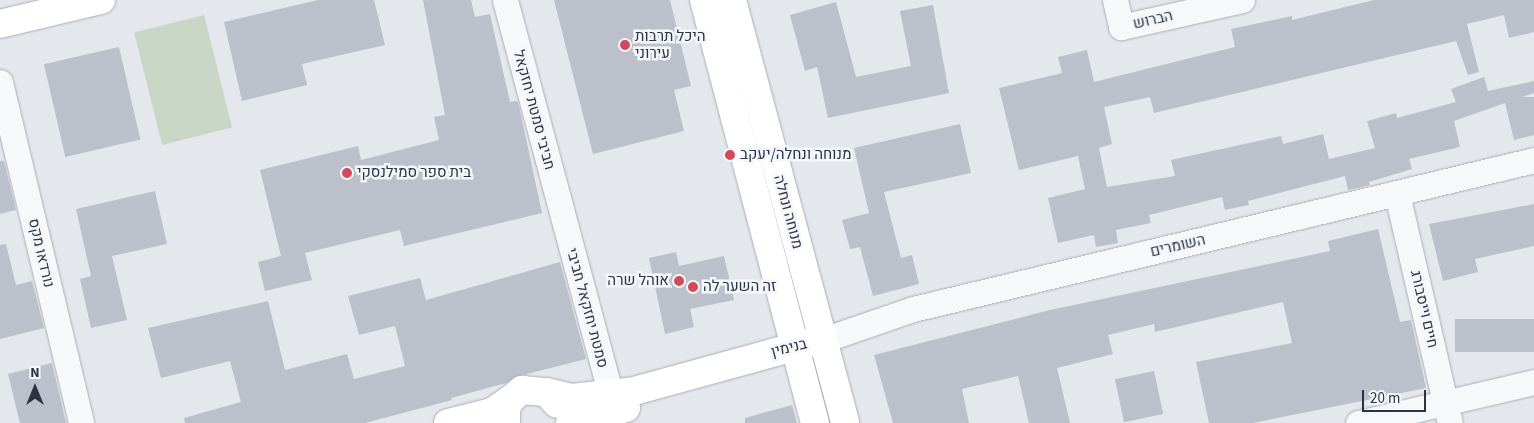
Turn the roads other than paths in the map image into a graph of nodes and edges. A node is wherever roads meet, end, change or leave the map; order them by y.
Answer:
1 (101, 0) edge
2 (505, 0) edge
3 (704, 0) edge
4 (732, 0) edge
5 (1115, 0) edge
6 (1242, 0) edge
7 (0, 24) edge
8 (0, 82) edge
9 (1534, 160) edge
10 (1397, 194) junction
11 (563, 220) joint
12 (824, 340) junction
13 (798, 355) junction
14 (1534, 382) edge
15 (546, 392) junction
16 (611, 396) junction
17 (508, 412) edge
18 (1448, 414) edge
19 (81, 423) edge
20 (448, 423) edge
21 (558, 423) edge
22 (570, 423) edge
23 (815, 423) edge
24 (845, 423) edge
25 (1358, 423) edge

1 - 7 street
2 - 11 street, חביבי סמטת יחזקאל
3 - 13 street, מנוחה ונחלה
4 - 12 street, מנוחה ונחלה
5 - 6 street, הברוש
8 - 19 street, נורדאו מקס
9 - 10 street, השומרים
10 - 12 street, השומרים
10 - 18 street, חיים וייסבורג
11 - 16 street, סמטת יחזקאל חביבי
12 - 13 street, בנימין
12 - 24 street, מנוחה ונחלה
13 - 16 street, בנימין
13 - 22 street, בנימין
13 - 23 street, מנוחה ונחלה
14 - 18 street
15 - 16 street, בנימין
15 - 17 street, בנימין
15 - 21 street
17 - 20 street
18 - 25 street

